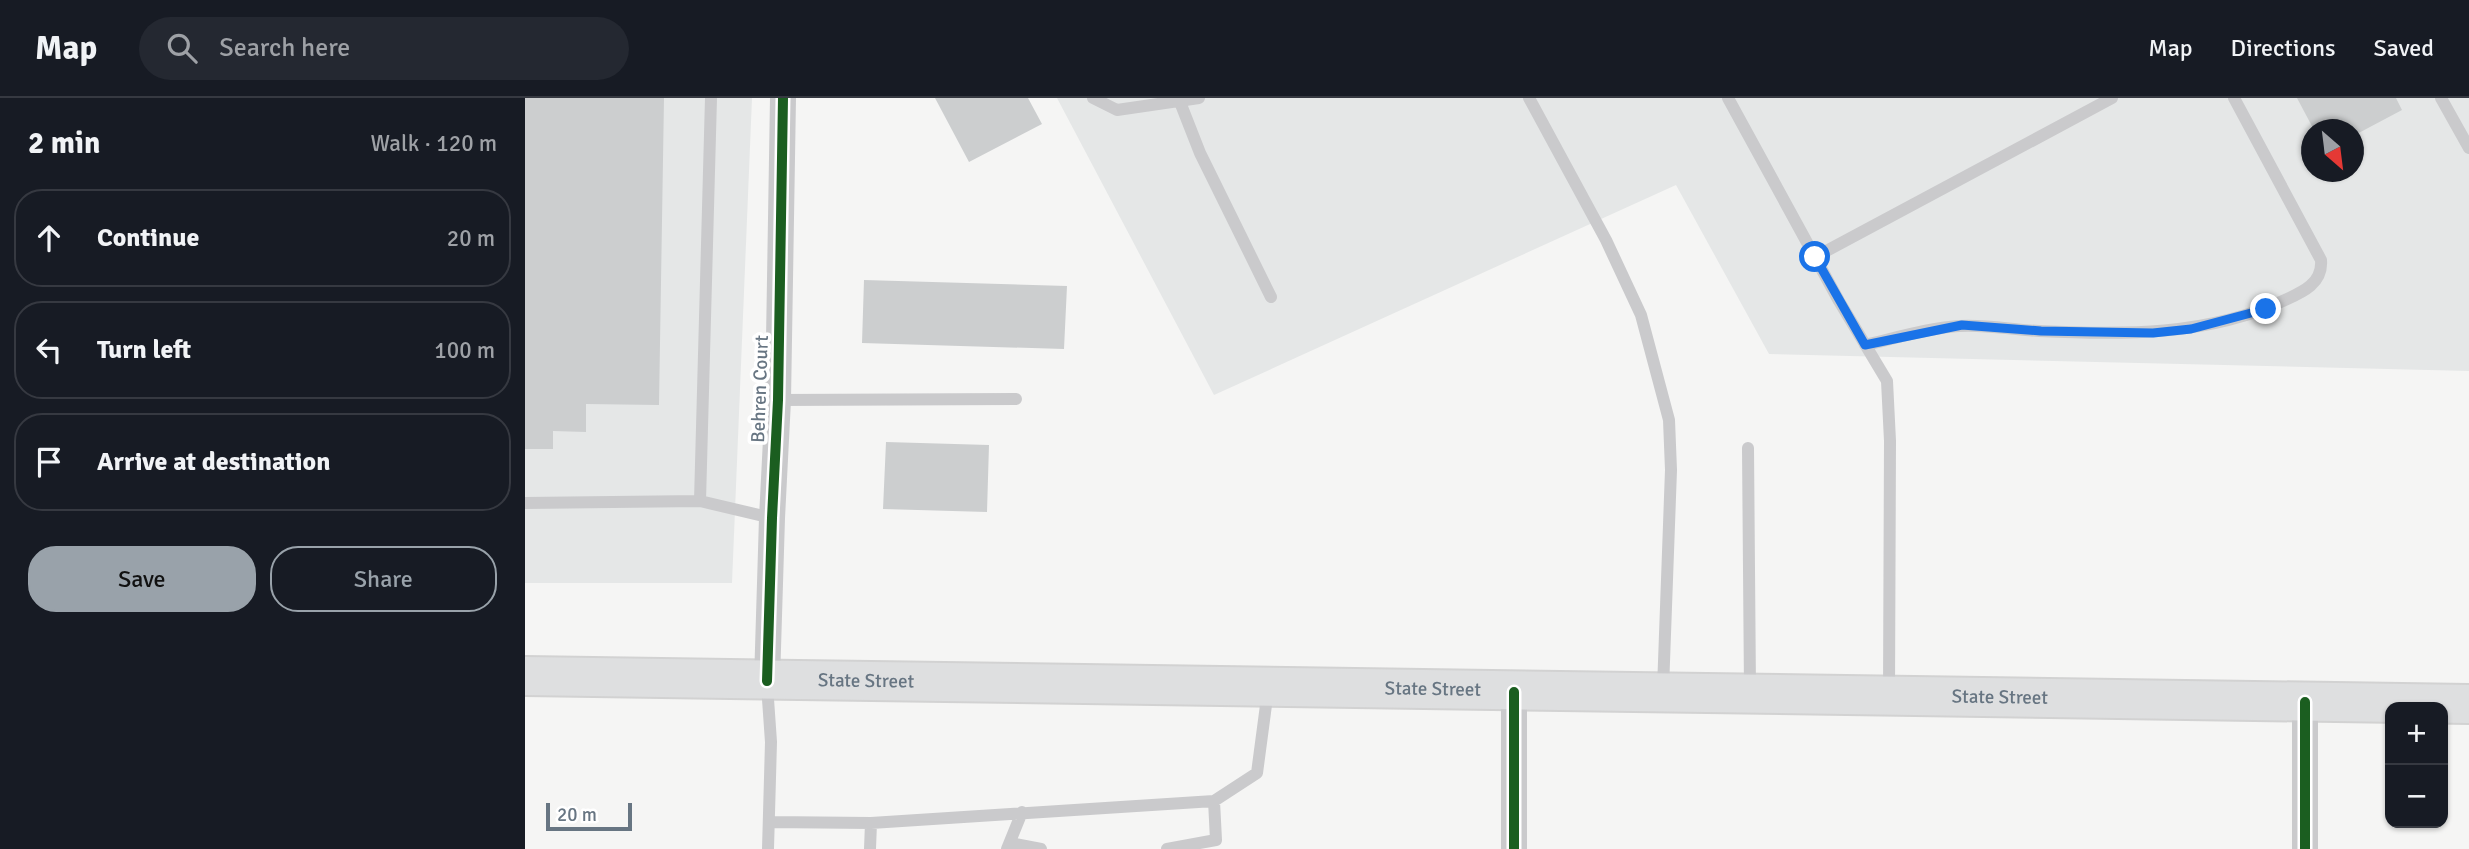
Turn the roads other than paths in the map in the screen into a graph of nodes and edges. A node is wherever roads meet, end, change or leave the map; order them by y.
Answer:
1 (711, 98) edge
2 (783, 98) edge
3 (1093, 98) edge
4 (1199, 98) edge
5 (1529, 98) edge
6 (1728, 98) edge
7 (2112, 98) edge
8 (2234, 98) edge
9 (2441, 98) edge
10 (1180, 102) junction
11 (2469, 148) edge
12 (1815, 257) junction
13 (1271, 297) dead end
14 (1865, 345) junction
15 (1016, 399) dead end
16 (778, 400) junction
17 (1748, 448) dead end
18 (700, 500) junction
19 (525, 503) edge
20 (772, 518) junction
21 (525, 676) edge
22 (767, 681) junction
23 (1268, 688) junction
24 (1514, 692) junction
25 (1663, 693) junction
26 (1750, 694) junction
27 (1889, 694) junction
28 (2305, 702) junction
29 (2469, 704) edge
30 (1214, 801) junction
31 (1022, 812) junction
32 (769, 822) junction
33 (871, 823) junction
34 (1009, 846) edge
35 (768, 849) edge
36 (870, 849) edge
37 (1041, 849) edge
38 (1167, 849) edge
39 (1514, 849) edge
40 (2305, 849) edge

1 - 18 lane
2 - 16 street, Behren Court
3 - 10 lane
4 - 10 lane
5 - 25 lane
6 - 12 lane
7 - 12 lane
8 - 14 lane
9 - 11 lane
10 - 13 lane
12 - 14 lane
14 - 27 lane
15 - 16 lane
16 - 20 street, Behren Court
17 - 26 lane
18 - 19 lane
18 - 20 lane
20 - 22 street, Behren Court
21 - 22 highway, State Street
22 - 23 highway, State Street
22 - 32 lane
23 - 24 highway, State Street
23 - 30 lane
24 - 25 highway, State Street
24 - 39 street
25 - 26 highway, State Street
26 - 27 highway, State Street
27 - 28 highway, State Street
28 - 29 highway, State Street
28 - 40 street
30 - 31 lane
30 - 38 lane
31 - 33 lane
31 - 34 lane
32 - 33 lane
32 - 35 lane
33 - 36 lane
34 - 37 lane

